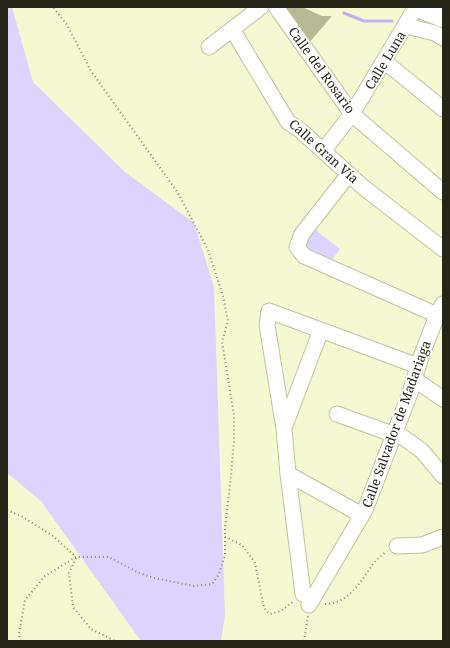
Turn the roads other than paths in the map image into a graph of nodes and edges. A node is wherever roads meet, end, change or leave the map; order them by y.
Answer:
1 (261, 7) edge
2 (276, 7) edge
3 (417, 7) edge
4 (443, 17) edge
5 (406, 26) junction
6 (232, 29) junction
7 (443, 38) edge
8 (209, 47) dead end
9 (384, 61) junction
10 (443, 109) edge
11 (352, 114) junction
12 (323, 151) junction
13 (349, 174) junction
14 (443, 192) edge
15 (443, 249) edge
16 (440, 310) edge
17 (321, 330) junction
18 (416, 373) junction
19 (443, 399) edge
20 (337, 414) dead end
21 (284, 429) junction
22 (395, 434) junction
23 (288, 474) junction
24 (443, 476) edge
25 (362, 515) junction
26 (443, 537) edge
27 (397, 546) road end

1 - 6 street
2 - 11 street, Calle del Rosario
3 - 4 main road
3 - 5 street, Calle Luna
5 - 7 street
5 - 9 street, Calle Luna
6 - 8 street
6 - 12 street, Calle Gran Vía
9 - 10 street
9 - 11 street, Calle Luna
11 - 12 street, Calle Luna
11 - 14 street, Calle del Rosario
12 - 13 street, Calle Gran Vía
13 - 15 street, Calle Gran Vía
13 - 16 street
16 - 18 street, Calle Salvador de Madariaga
17 - 18 street
17 - 21 street
17 - 21 street
18 - 19 street
18 - 22 street, Calle Salvador de Madariaga
20 - 22 street
21 - 23 street
22 - 24 street
22 - 25 street, Calle Salvador de Madariaga
23 - 25 street
23 - 25 street, Calle Salvador de Madariaga
26 - 27 street

